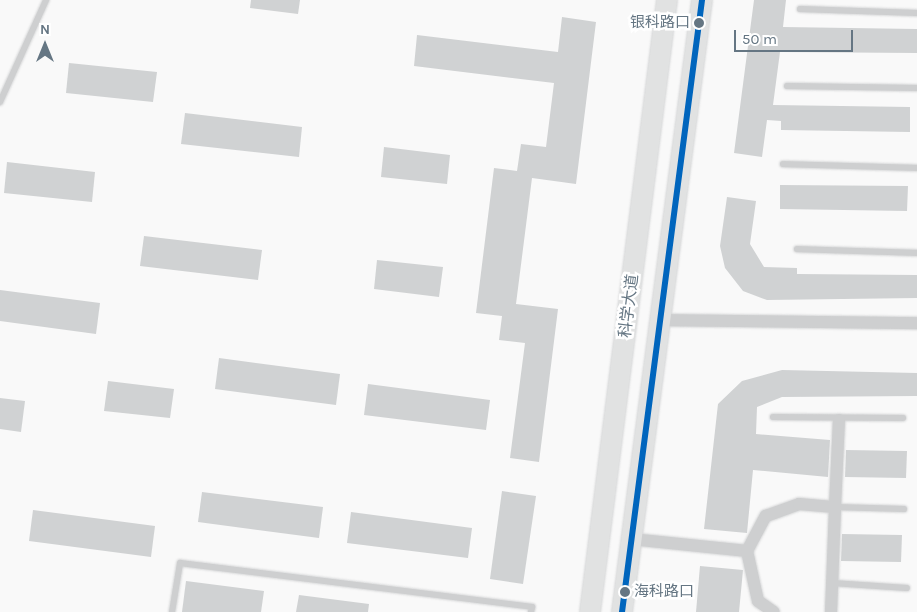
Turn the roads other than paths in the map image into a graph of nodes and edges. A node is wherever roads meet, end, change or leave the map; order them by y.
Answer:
1 (46, 0) edge
2 (668, 0) edge
3 (702, 0) edge
4 (800, 9) dead end
5 (917, 13) edge
6 (787, 86) dead end
7 (917, 88) edge
8 (0, 102) edge
9 (782, 164) dead end
10 (917, 168) edge
11 (796, 249) dead end
12 (917, 253) edge
13 (660, 320) junction
14 (917, 323) edge
15 (774, 417) dead end
16 (903, 418) dead end
17 (839, 420) junction
18 (835, 507) junction
19 (904, 509) dead end
20 (631, 539) junction
21 (747, 552) junction
22 (832, 584) junction
23 (907, 588) dead end
24 (172, 612) edge
25 (531, 612) edge
26 (590, 612) edge
27 (622, 612) edge
28 (774, 612) edge
29 (831, 612) edge

1 - 8 lane
2 - 26 main road, 科学大道
3 - 13 main road, 科学大道
4 - 5 lane
6 - 7 lane
9 - 10 lane
11 - 12 lane
13 - 14 street
13 - 20 main road, 科学大道
15 - 17 lane
16 - 17 lane
17 - 18 street
18 - 19 lane
18 - 21 street
18 - 22 street
20 - 21 street
20 - 27 main road, 科学大道
21 - 28 street
22 - 23 lane
22 - 29 street
24 - 25 lane

